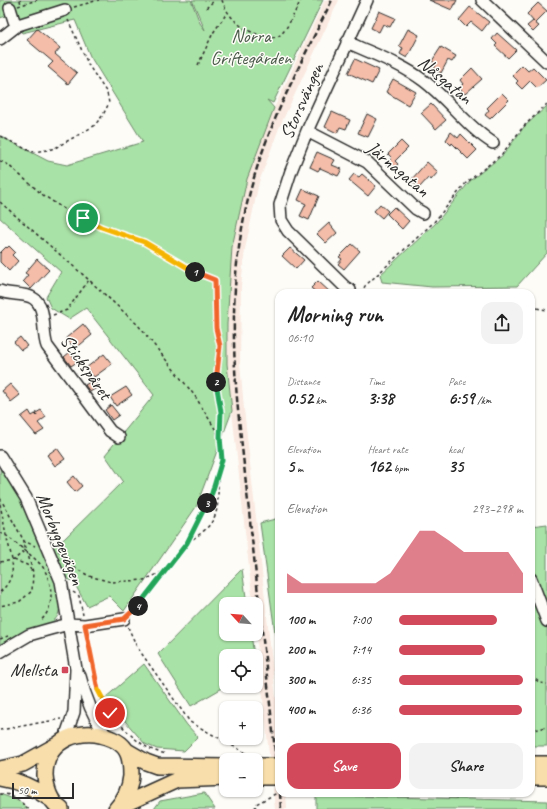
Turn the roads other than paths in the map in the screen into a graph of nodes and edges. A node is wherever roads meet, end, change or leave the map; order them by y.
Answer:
1 (367, 0) edge
2 (482, 0) edge
3 (10, 8) dead end
4 (66, 15) road end
5 (18, 26) junction
6 (0, 39) edge
7 (348, 42) junction
8 (547, 62) edge
9 (308, 131) junction
10 (493, 143) dead end
11 (424, 213) dead end
12 (349, 289) edge
13 (0, 291) edge
14 (119, 437) dead end
15 (0, 456) edge
16 (535, 590) edge
17 (124, 619) road end
18 (547, 621) edge
19 (69, 624) junction
20 (72, 640) junction
21 (0, 652) edge
22 (106, 736) junction
23 (61, 741) junction
24 (127, 751) junction
25 (219, 763) edge
26 (535, 764) edge
27 (547, 764) edge
28 (263, 766) edge
29 (275, 766) edge
30 (0, 769) edge
31 (263, 777) edge
32 (275, 777) edge
33 (535, 777) edge
34 (547, 777) edge
35 (0, 778) edge
36 (219, 778) edge
37 (56, 806) edge
38 (117, 808) edge

1 - 7 street, Storsvängen
2 - 8 street
3 - 5 street
4 - 5 street
5 - 6 street
7 - 9 street, Storsvängen
7 - 10 street, Nåsgatan
9 - 11 street, Järnagatan
9 - 12 street, Storsvängen
13 - 14 street, Stickspåret
15 - 19 street, Morbyggevägen
16 - 18 street
17 - 19 street
19 - 20 street, Morbyggevägen
19 - 21 street
20 - 22 street, Morbyggevägen
20 - 23 street, Morbyggevägen
22 - 23 highway
22 - 24 highway
23 - 30 highway
23 - 37 highway
24 - 25 highway
24 - 38 highway
26 - 27 highway
28 - 29 highway
31 - 32 highway
33 - 34 highway
35 - 37 highway
36 - 38 highway

